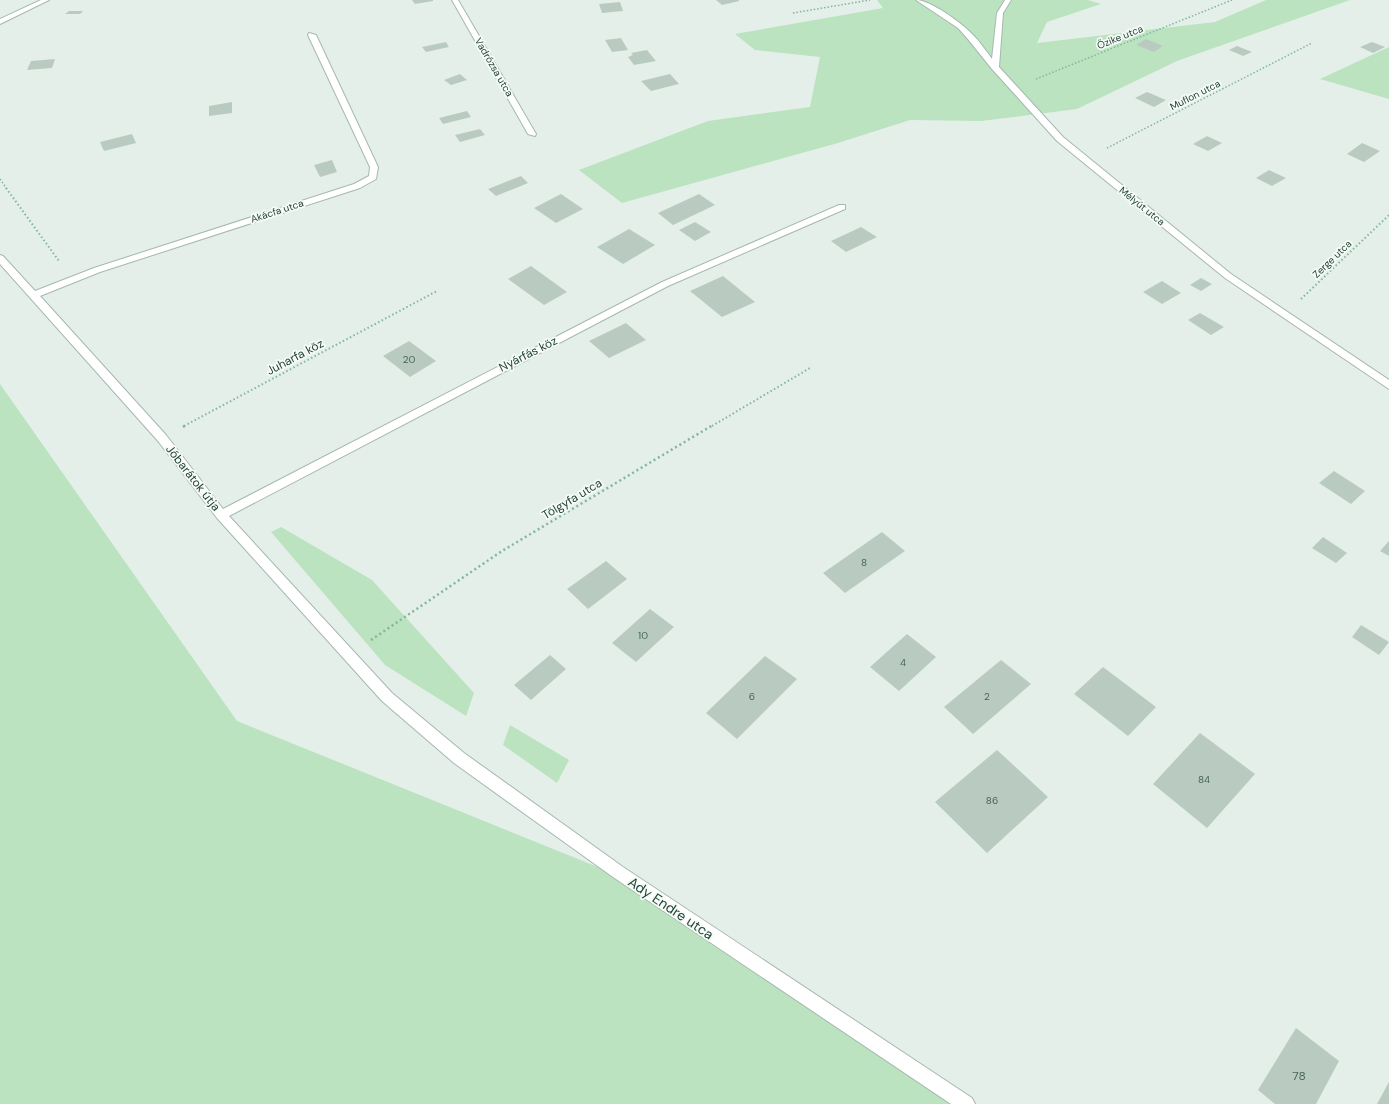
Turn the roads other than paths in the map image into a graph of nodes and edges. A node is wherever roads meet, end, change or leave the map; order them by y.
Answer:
1 (46, 0) edge
2 (455, 0) edge
3 (919, 0) edge
4 (1008, 0) edge
5 (0, 22) edge
6 (312, 35) dead end
7 (995, 66) junction
8 (532, 134) dead end
9 (842, 207) dead end
10 (0, 258) edge
11 (34, 295) junction
12 (1389, 385) edge
13 (221, 515) junction
14 (387, 697) joint
15 (966, 1104) edge

1 - 5 street
2 - 8 street, Vadrózsa utca
3 - 7 street, Mélyút utca
4 - 7 street
6 - 11 street, Akácfa utca
7 - 12 street, Mélyút utca
9 - 13 street, Nyárfás köz
10 - 11 street, Jóbarátok útja
11 - 13 street, Jóbarátok útja
13 - 14 street, Jóbarátok útja
14 - 15 street, Ady Endre utca

